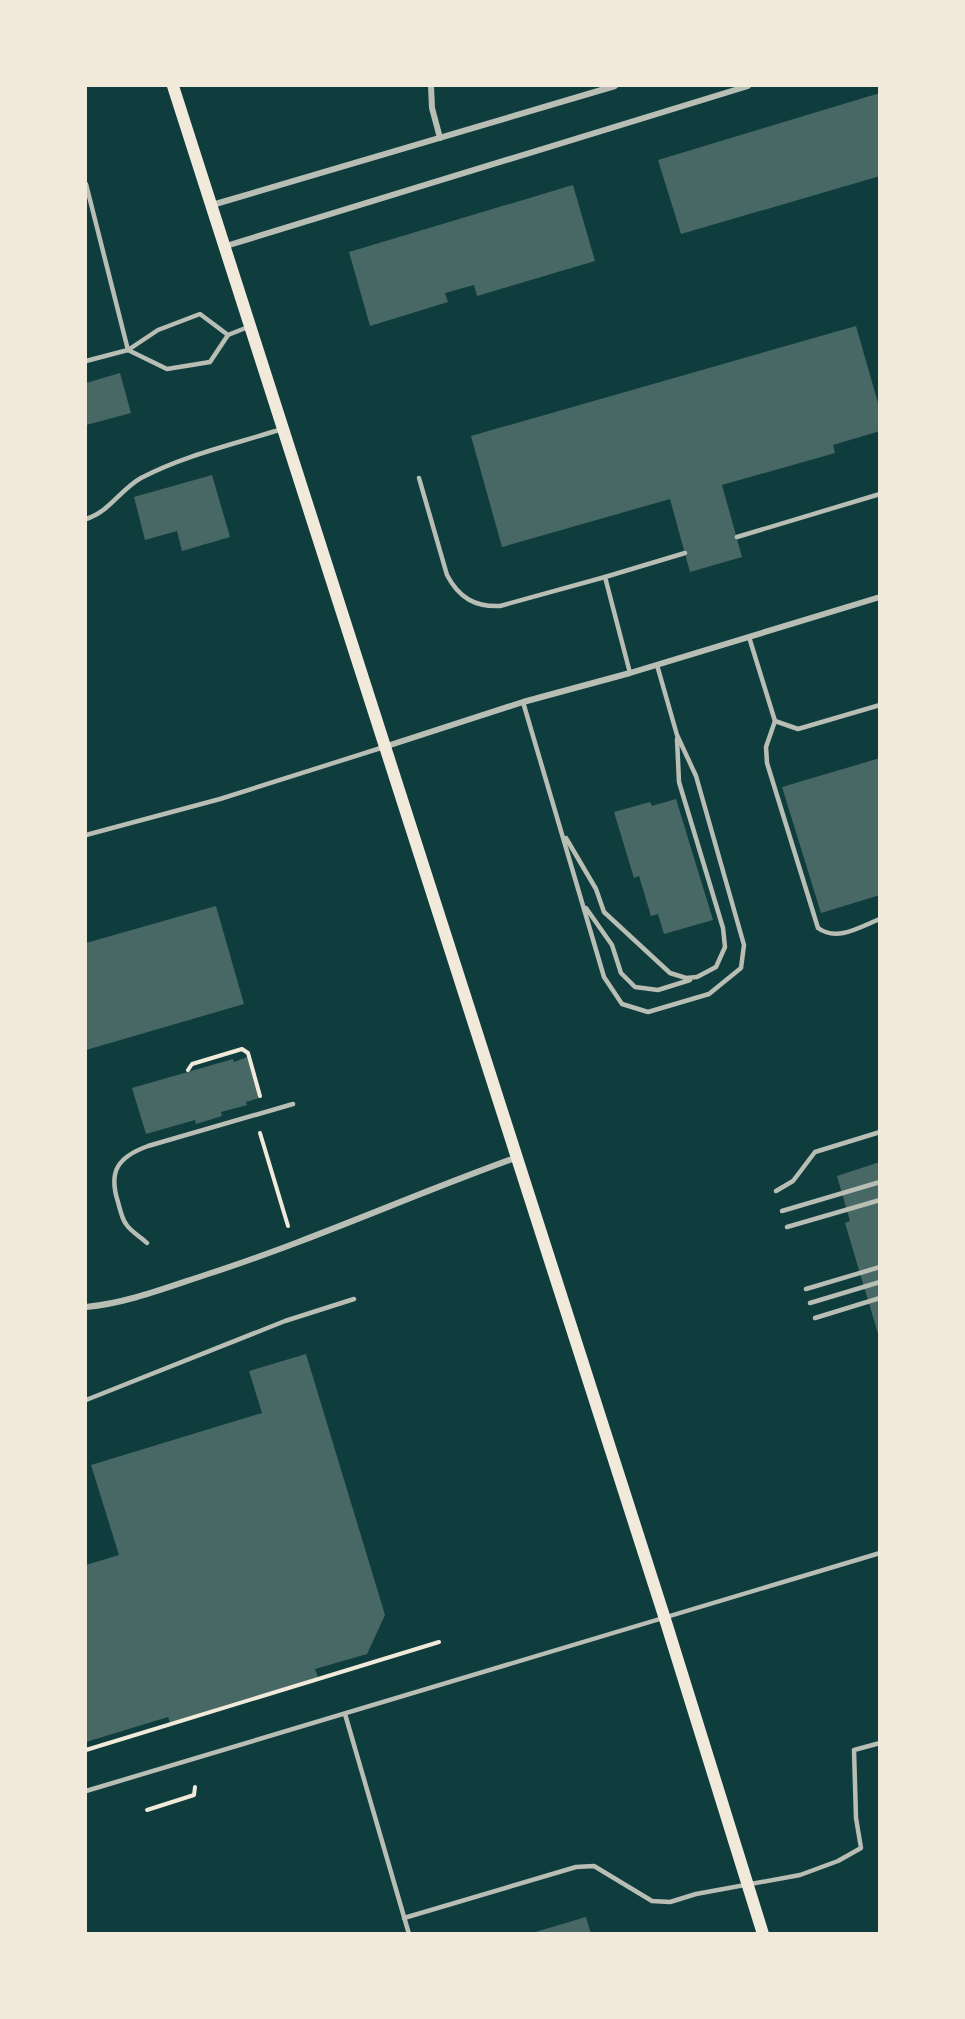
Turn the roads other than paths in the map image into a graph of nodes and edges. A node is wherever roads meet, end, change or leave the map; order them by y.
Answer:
1 (173, 86) edge
2 (431, 86) edge
3 (615, 86) edge
4 (748, 86) edge
5 (440, 138) junction
6 (86, 184) edge
7 (212, 205) junction
8 (226, 246) junction
9 (251, 326) junction
10 (228, 335) junction
11 (128, 350) junction
12 (86, 361) edge
13 (282, 429) junction
14 (419, 478) dead end
15 (879, 494) edge
16 (86, 519) edge
17 (737, 537) dead end
18 (685, 553) dead end
19 (605, 577) junction
20 (879, 597) edge
21 (749, 637) junction
22 (657, 665) junction
23 (630, 673) junction
24 (523, 702) junction
25 (879, 705) edge
26 (775, 721) junction
27 (677, 735) junction
28 (384, 747) junction
29 (562, 831) junction
30 (86, 836) edge
31 (583, 903) junction
32 (879, 919) edge
33 (697, 977) junction
34 (294, 1104) dead end
35 (879, 1132) edge
36 (515, 1158) junction
37 (879, 1182) edge
38 (776, 1191) dead end
39 (879, 1200) edge
40 (782, 1211) dead end
41 (788, 1227) dead end
42 (147, 1243) dead end
43 (879, 1267) edge
44 (879, 1282) edge
45 (806, 1289) dead end
46 (879, 1298) edge
47 (354, 1299) dead end
48 (810, 1303) dead end
49 (86, 1307) edge
50 (814, 1318) dead end
51 (86, 1400) edge
52 (879, 1553) edge
53 (665, 1619) junction
54 (345, 1714) junction
55 (879, 1743) edge
56 (86, 1791) edge
57 (747, 1884) junction
58 (404, 1918) junction
59 (409, 1934) edge
60 (763, 1934) edge

1 - 7 main road
2 - 5 street
3 - 5 street
4 - 8 street
5 - 7 street
6 - 11 lane
7 - 8 main road
8 - 9 main road
9 - 10 lane
9 - 13 main road
10 - 11 lane
10 - 11 lane
11 - 12 lane
13 - 16 lane
13 - 28 main road
14 - 19 lane
15 - 17 lane
18 - 19 lane
19 - 23 lane
20 - 21 street
21 - 22 street
21 - 26 lane
22 - 23 street
22 - 27 lane
23 - 24 street
24 - 28 street
24 - 29 lane
25 - 26 lane
26 - 32 lane
27 - 31 lane
27 - 33 lane
28 - 30 lane
28 - 36 main road
29 - 31 lane
29 - 33 lane
31 - 33 lane
34 - 42 lane
35 - 38 lane
36 - 49 street
36 - 53 main road
37 - 40 lane
39 - 41 lane
43 - 45 lane
44 - 48 lane
46 - 50 lane
47 - 51 lane
52 - 53 lane
53 - 54 lane
53 - 57 main road
54 - 56 lane
54 - 58 lane
55 - 57 lane
57 - 58 lane
57 - 60 main road
58 - 59 lane

